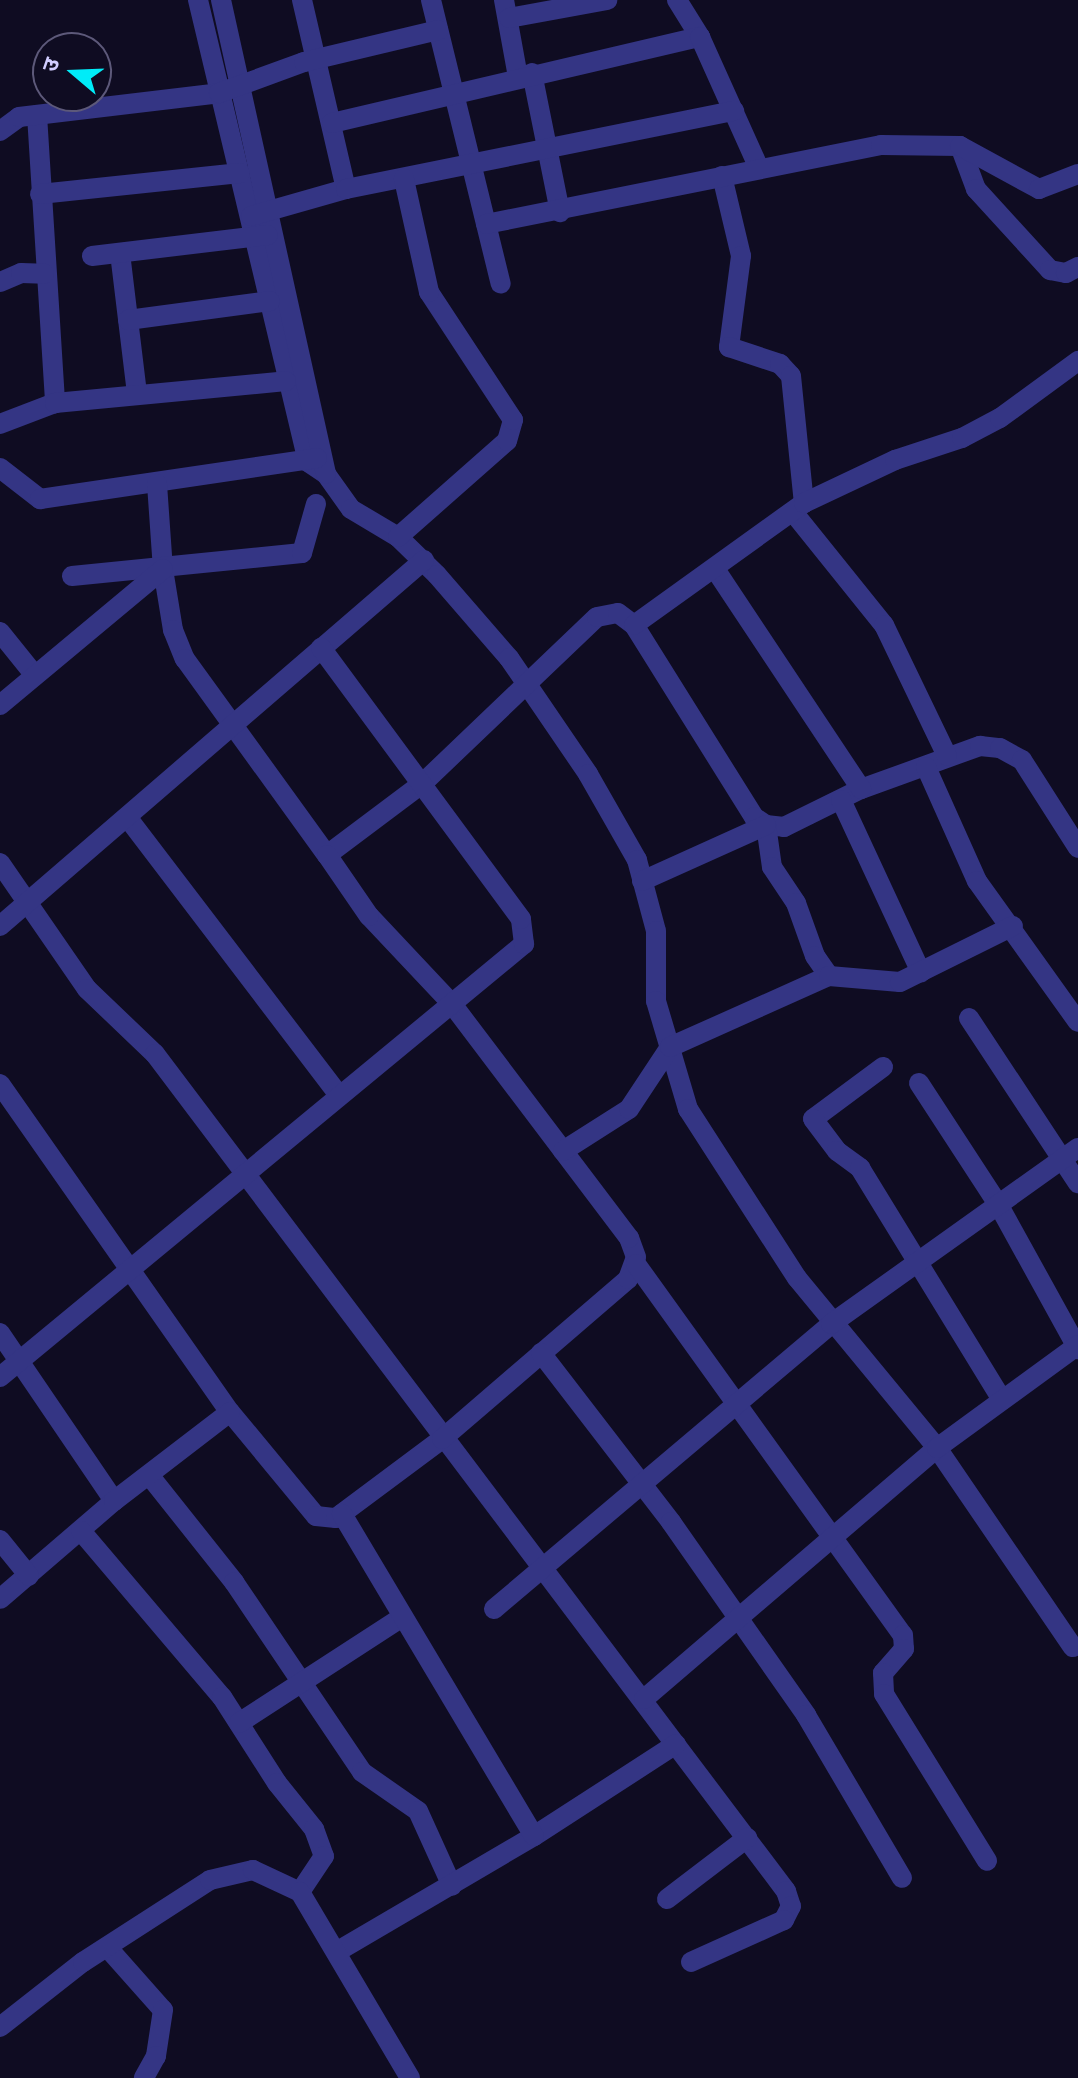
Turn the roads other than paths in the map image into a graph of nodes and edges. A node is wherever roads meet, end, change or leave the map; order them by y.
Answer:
1 (198, 0) edge
2 (221, 0) edge
3 (302, 0) edge
4 (431, 0) edge
5 (607, 0) edge
6 (677, 0) edge
7 (506, 9) edge
8 (438, 30) junction
9 (700, 37) junction
10 (316, 60) junction
11 (525, 75) junction
12 (242, 86) junction
13 (219, 93) junction
14 (454, 93) junction
15 (734, 111) junction
16 (37, 115) junction
17 (332, 123) junction
18 (0, 131) edge
19 (960, 146) junction
20 (544, 149) junction
21 (470, 166) junction
22 (759, 168) junction
23 (240, 173) junction
24 (1078, 174) edge
25 (722, 176) junction
26 (404, 179) junction
27 (346, 189) junction
28 (40, 194) junction
29 (560, 212) junction
30 (261, 213) junction
31 (486, 224) junction
32 (275, 234) junction
33 (255, 237) junction
34 (120, 253) junction
35 (92, 256) dead end
36 (1078, 267) edge
37 (44, 274) junction
38 (0, 282) edge
39 (501, 284) dead end
40 (270, 301) junction
41 (128, 320) junction
42 (1078, 361) edge
43 (286, 381) junction
44 (137, 394) junction
45 (55, 403) junction
46 (302, 404) junction
47 (0, 424) edge
48 (319, 464) junction
49 (0, 468) edge
50 (157, 484) junction
51 (316, 504) dead end
52 (799, 507) junction
53 (398, 537) junction
54 (424, 560) junction
55 (163, 569) junction
56 (715, 569) junction
57 (72, 576) dead end
58 (634, 625) junction
59 (0, 632) edge
60 (321, 648) junction
61 (33, 673) junction
62 (525, 682) junction
63 (0, 705) edge
64 (232, 723) junction
65 (947, 756) junction
66 (926, 767) junction
67 (423, 783) junction
68 (861, 789) junction
69 (841, 800) junction
70 (127, 817) junction
71 (766, 825) junction
72 (1078, 848) edge
73 (327, 855) junction
74 (0, 863) edge
75 (642, 881) junction
76 (30, 902) junction
77 (0, 926) edge
78 (1013, 926) junction
79 (921, 972) junction
80 (829, 976) junction
81 (453, 1005) junction
82 (969, 1018) dead end
83 (1078, 1022) edge
84 (670, 1047) junction
85 (883, 1067) dead end
86 (919, 1083) dead end
87 (0, 1084) edge
88 (339, 1095) junction
89 (563, 1151) junction
90 (1070, 1154) edge
91 (242, 1175) junction
92 (1078, 1183) edge
93 (998, 1204) junction
94 (916, 1260) junction
95 (636, 1264) junction
96 (130, 1269) junction
97 (831, 1324) junction
98 (0, 1333) edge
99 (1077, 1347) edge
100 (541, 1353) junction
101 (21, 1360) junction
102 (0, 1377) edge
103 (1002, 1400) junction
104 (739, 1401) junction
105 (230, 1412) junction
106 (442, 1439) junction
107 (937, 1448) junction
108 (149, 1475) junction
109 (641, 1483) junction
110 (114, 1501) junction
111 (342, 1514) junction
112 (81, 1531) junction
113 (835, 1538) junction
114 (0, 1540) edge
115 (545, 1566) junction
116 (29, 1576) junction
117 (0, 1599) edge
118 (494, 1609) dead end
119 (402, 1617) junction
120 (737, 1621) junction
121 (1073, 1647) dead end
122 (304, 1681) junction
123 (644, 1699) junction
124 (239, 1723) junction
125 (676, 1744) junction
126 (534, 1836) junction
127 (747, 1838) junction
128 (987, 1861) dead end
129 (902, 1878) dead end
130 (452, 1886) junction
131 (300, 1892) junction
132 (667, 1899) dead end
133 (107, 1947) junction
134 (338, 1951) junction
135 (691, 1962) dead end
136 (0, 2027) edge
137 (144, 2078) edge
138 (410, 2078) edge

1 - 13 street
2 - 12 street
3 - 10 street
4 - 8 street
5 - 7 street
6 - 9 street
7 - 11 street
8 - 10 street
8 - 14 street
9 - 11 street
9 - 15 street
10 - 12 street
10 - 17 street
11 - 14 street
11 - 20 street
12 - 13 street
12 - 30 street
13 - 16 street
13 - 23 street
14 - 17 street
14 - 21 street
15 - 20 street
15 - 22 street
16 - 18 street
16 - 28 street
17 - 27 street
19 - 22 street
19 - 24 street
19 - 36 street
20 - 21 street
20 - 29 street
21 - 26 street
21 - 31 street
22 - 25 street
23 - 28 street
23 - 30 street
25 - 29 street
25 - 52 street
26 - 27 street
26 - 53 street
27 - 30 street
28 - 37 street
29 - 31 street
30 - 32 street
30 - 33 street
31 - 39 street
32 - 33 street
32 - 46 street
33 - 34 street
33 - 40 street
34 - 35 street
34 - 41 street
37 - 38 street
37 - 45 street
40 - 41 street
40 - 43 street
41 - 44 street
42 - 52 street
43 - 44 street
43 - 46 street
44 - 45 street
45 - 47 street
46 - 48 street
48 - 50 street
48 - 53 street
49 - 50 street
50 - 55 street
51 - 55 street
52 - 56 street
52 - 65 street
53 - 54 street
54 - 60 street
54 - 62 street
55 - 57 street
55 - 61 street
55 - 64 street
56 - 58 street
56 - 68 street
58 - 62 street
58 - 71 street
59 - 61 street
60 - 64 street
60 - 67 street
61 - 63 street
62 - 67 street
62 - 75 street
64 - 70 street
64 - 73 street
65 - 66 street
65 - 72 street
66 - 68 street
66 - 78 street
67 - 73 street
67 - 81 street
68 - 69 street
69 - 71 street
69 - 79 street
70 - 76 street
70 - 88 street
71 - 75 street
71 - 80 street
73 - 81 street
74 - 76 street
75 - 84 street
76 - 77 street
76 - 91 street
78 - 79 street
78 - 83 street
79 - 80 street
80 - 84 street
81 - 88 street
81 - 89 street
82 - 90 street
84 - 89 street
84 - 97 street
85 - 94 street
86 - 93 street
87 - 96 street
88 - 91 street
89 - 95 street
90 - 92 street
90 - 93 street
91 - 96 street
91 - 106 street
93 - 94 street
93 - 99 street
94 - 97 street
94 - 103 street
95 - 100 street
95 - 104 street
96 - 101 street
96 - 105 street
97 - 104 street
97 - 107 street
98 - 101 street
99 - 103 street
100 - 106 street
100 - 109 street
101 - 102 street
101 - 110 street
103 - 107 street
104 - 109 street
104 - 113 street
105 - 108 street
105 - 111 street
106 - 111 street
106 - 115 street
107 - 113 street
107 - 121 street
108 - 110 street
108 - 122 street
109 - 115 street
109 - 120 street
110 - 112 street
111 - 119 street
112 - 116 street
112 - 124 street
113 - 120 street
113 - 128 street
114 - 116 street
115 - 118 street
115 - 123 street
116 - 117 street
119 - 122 street
119 - 126 street
120 - 123 street
120 - 129 street
122 - 124 street
122 - 130 street
123 - 125 street
124 - 131 street
125 - 126 street
125 - 127 street
126 - 130 street
127 - 132 street
127 - 135 street
130 - 134 street
131 - 133 street
131 - 134 street
133 - 136 street
133 - 137 street
134 - 138 street

